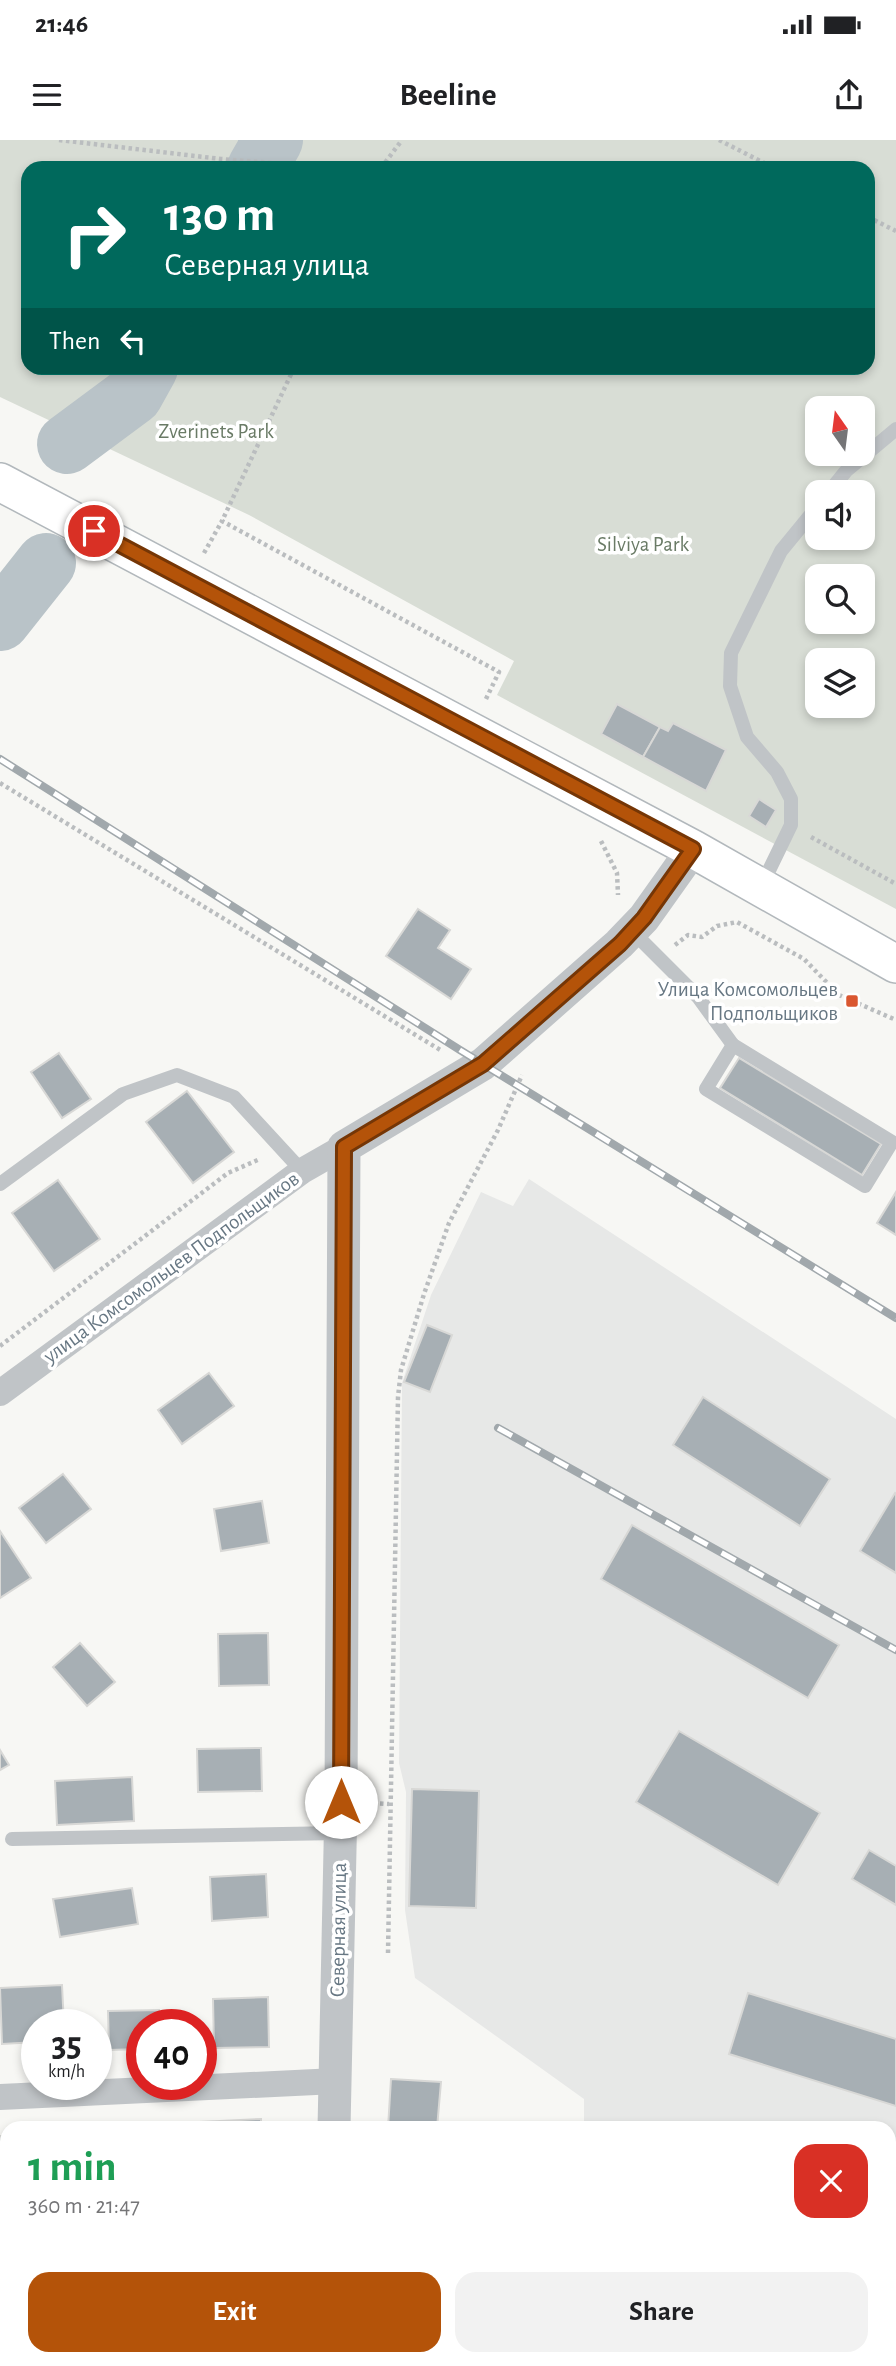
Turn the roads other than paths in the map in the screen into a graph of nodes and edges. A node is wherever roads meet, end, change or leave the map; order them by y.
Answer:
1 (896, 429) edge
2 (839, 480) edge
3 (0, 482) edge
4 (805, 522) edge
5 (693, 849) junction
6 (761, 888) junction
7 (632, 931) junction
8 (896, 964) edge
9 (733, 1045) junction
10 (344, 1147) junction
11 (302, 1171) junction
12 (0, 1184) edge
13 (0, 1393) edge
14 (340, 1833) junction
15 (12, 1839) dead end
16 (336, 2081) junction
17 (0, 2097) edge
18 (334, 2121) edge

1 - 2 lane
3 - 5 main road
4 - 6 lane
5 - 6 main road
5 - 7 street
6 - 8 main road
7 - 9 lane
7 - 10 street
9 - 9 lane
10 - 11 street, улица Комсомольцев Подпольщиков
10 - 14 street, Северная улица
11 - 12 lane
11 - 13 street, улица Комсомольцев Подпольщиков
14 - 15 lane
14 - 16 street, Северная улица
16 - 17 street
16 - 18 street, Северная улица

